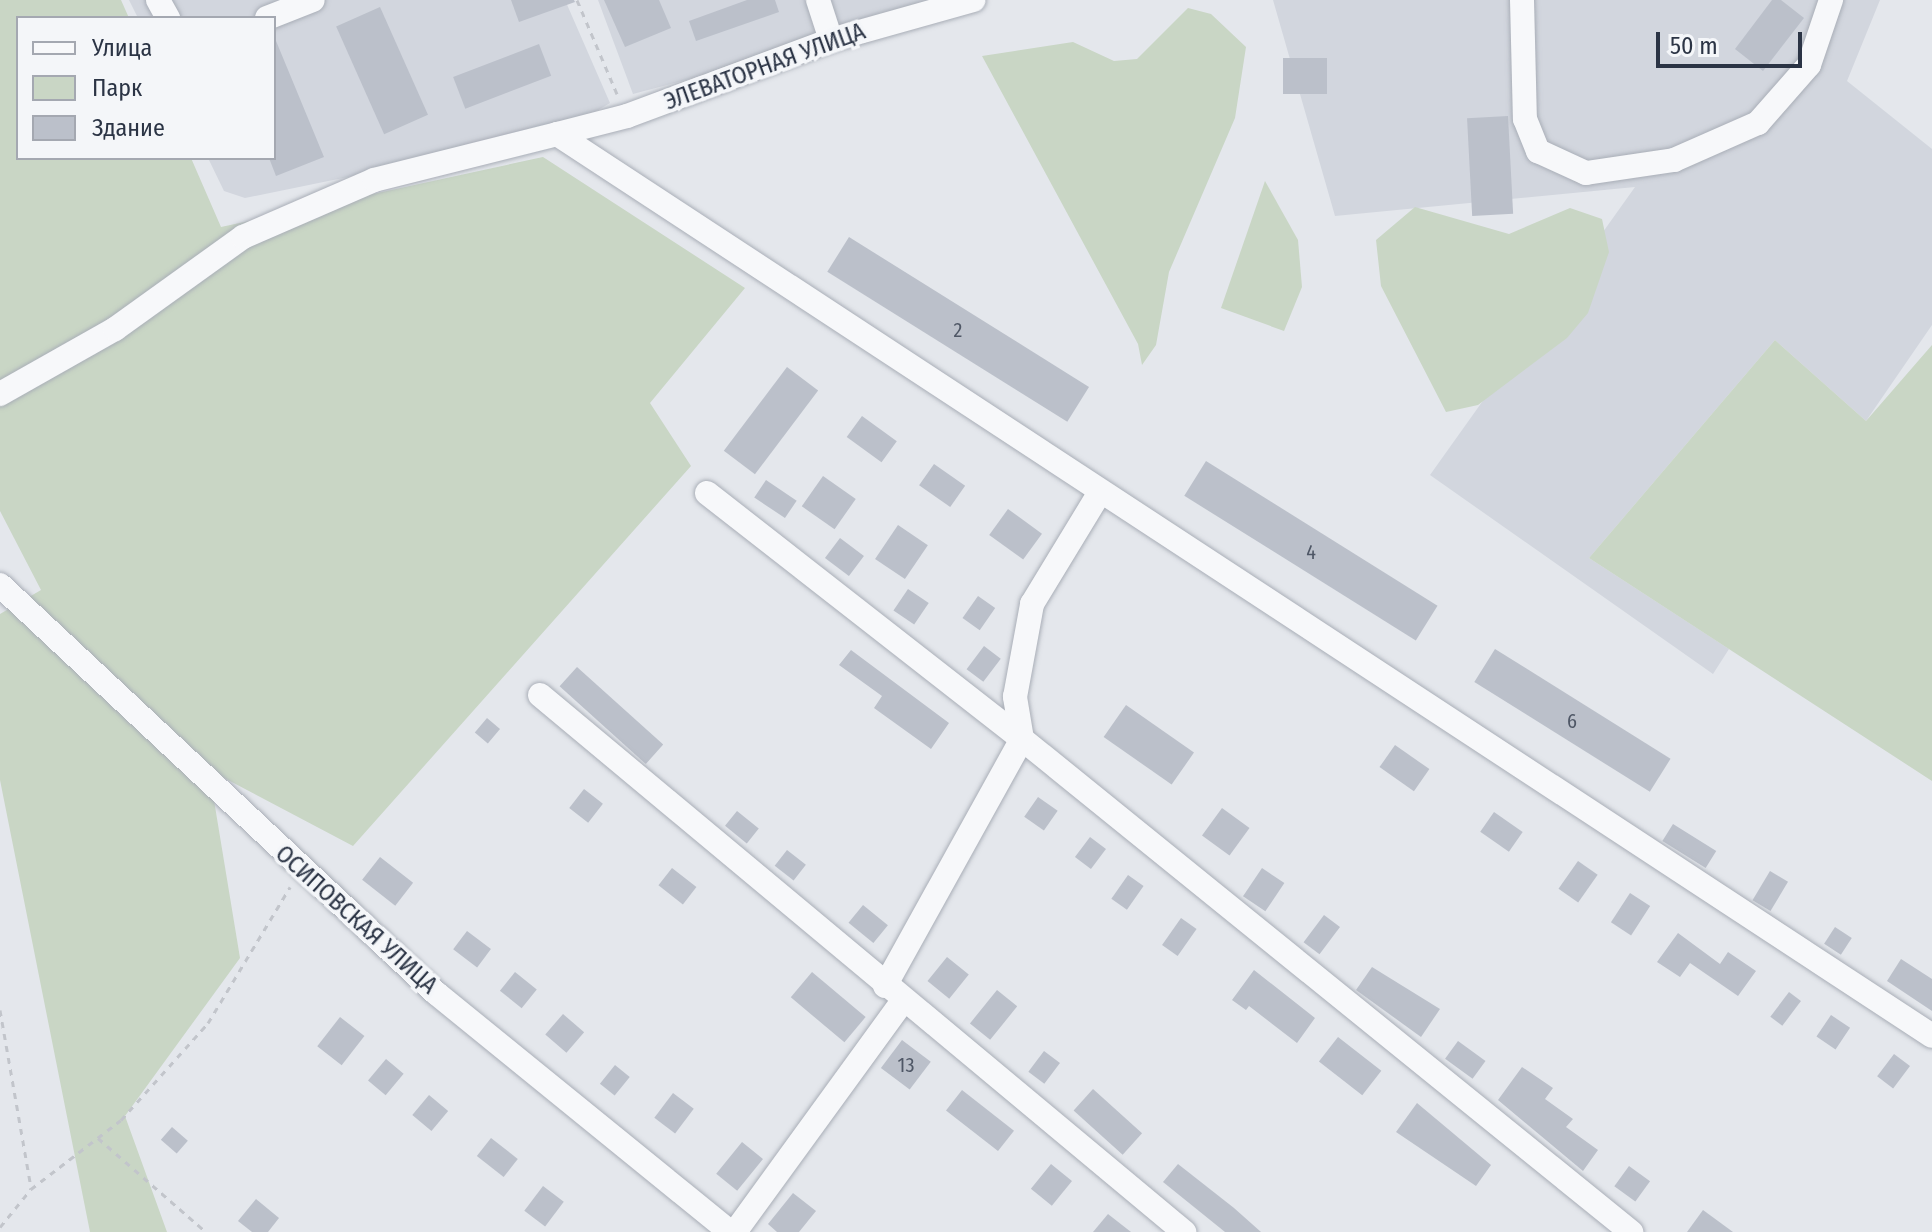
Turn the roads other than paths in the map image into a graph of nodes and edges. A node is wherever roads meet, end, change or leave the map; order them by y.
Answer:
1 (313, 0) edge
2 (818, 0) edge
3 (1522, 0) edge
4 (1831, 0) edge
5 (968, 1) edge
6 (272, 16) edge
7 (831, 40) junction
8 (557, 134) junction
9 (0, 394) edge
10 (707, 493) dead end
11 (1099, 494) junction
12 (0, 585) edge
13 (540, 695) dead end
14 (1022, 739) junction
15 (894, 994) junction
16 (1932, 1036) edge
17 (727, 1231) edge
18 (1184, 1232) edge
19 (1631, 1232) edge

1 - 6 street
2 - 7 street
3 - 4 street
5 - 7 street, ЭЛЕВАТОРНАЯ УЛИЦА
7 - 8 street, ЭЛЕВАТОРНАЯ УЛИЦА
8 - 9 street, ЭЛЕВАТОРНАЯ УЛИЦА
8 - 11 street
10 - 14 street
11 - 14 street
11 - 16 street
12 - 17 street, ОСИПОВСКАЯ УЛИЦА
13 - 15 street
14 - 15 street
14 - 19 street
15 - 17 street
15 - 18 street

